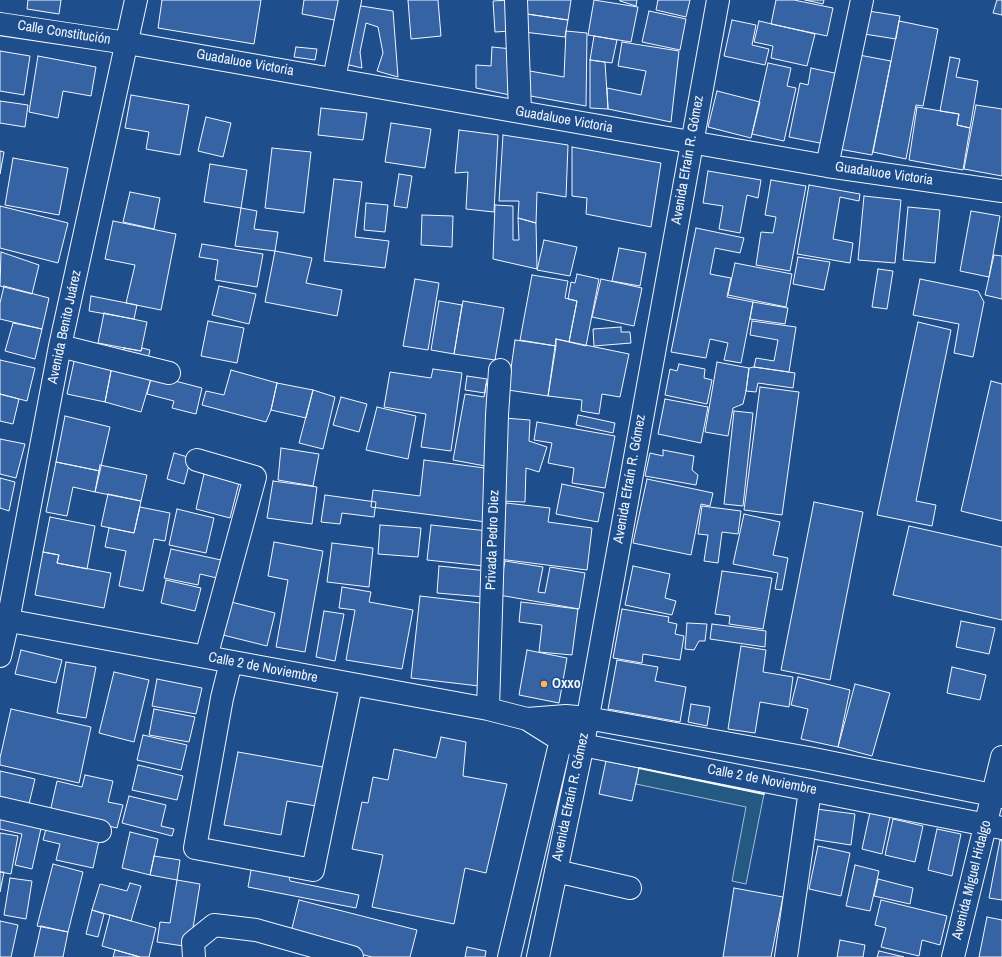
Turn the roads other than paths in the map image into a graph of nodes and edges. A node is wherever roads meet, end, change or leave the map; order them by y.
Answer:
1 (136, 0) edge
2 (350, 0) edge
3 (516, 0) edge
4 (718, 0) edge
5 (862, 0) edge
6 (0, 24) edge
7 (127, 43) junction
8 (334, 79) junction
9 (520, 112) junction
10 (692, 142) junction
11 (827, 166) junction
12 (1002, 190) edge
13 (60, 346) junction
14 (500, 370) dead end
15 (169, 373) dead end
16 (197, 460) dead end
17 (4, 620) edge
18 (0, 656) edge
19 (206, 658) junction
20 (231, 662) junction
21 (351, 685) junction
22 (488, 709) junction
23 (576, 717) junction
24 (527, 719) junction
25 (562, 741) junction
26 (583, 744) junction
27 (1002, 757) edge
28 (810, 790) junction
29 (998, 796) edge
30 (0, 808) edge
31 (994, 827) edge
32 (100, 831) dead end
33 (556, 872) junction
34 (630, 888) dead end
35 (194, 957) edge
36 (352, 957) edge
37 (510, 957) edge
38 (538, 957) edge
39 (786, 957) edge
40 (953, 957) edge

1 - 7 street, Avenida Benito Juárez
2 - 8 street
3 - 9 street
4 - 10 street, Avenida Efraín R. Gómez
5 - 11 street
6 - 7 street, Calle Constitución
7 - 8 street, Guadaluoe Victoria
7 - 13 street, Avenida Benito Juárez
8 - 9 street, Guadaluoe Victoria
9 - 10 street, Guadaluoe Victoria
10 - 11 street, Guadaluoe Victoria
10 - 23 street, Avenida Efraín R. Gómez
11 - 12 street, Guadaluoe Victoria
13 - 15 street
13 - 17 street, Avenida Benito Juárez
14 - 22 street, Privada Pedro Diez
16 - 19 street
17 - 18 street, Avenida Benito Juárez
17 - 19 street, Calle 2 de Noviembre
19 - 20 street, Calle 2 de Noviembre
20 - 21 street, Calle 2 de Noviembre
20 - 21 street
21 - 22 street, Calle 2 de Noviembre
22 - 24 street, Calle 2 de Noviembre
23 - 24 street, Calle 2 de Noviembre
23 - 25 street, Avenida Efraín R. Gómez
23 - 26 street, Avenida Efraín R. Gómez
23 - 29 street, Calle 2 de Noviembre
24 - 25 street, Calle 2 de Noviembre
25 - 26 street, Calle 2 de Noviembre
25 - 37 street, Avenida Efraín R. Gómez
26 - 28 street, Calle 2 de Noviembre
26 - 33 street, Avenida Efraín R. Gómez
27 - 29 street, Avenida Miguel Hidalgo
28 - 31 street, Calle 2 de Noviembre
28 - 39 street
29 - 31 street, Avenida Miguel Hidalgo
30 - 32 street
31 - 40 street, Avenida Miguel Hidalgo
33 - 34 street
33 - 38 street, Avenida Efraín R. Gómez
35 - 36 street

